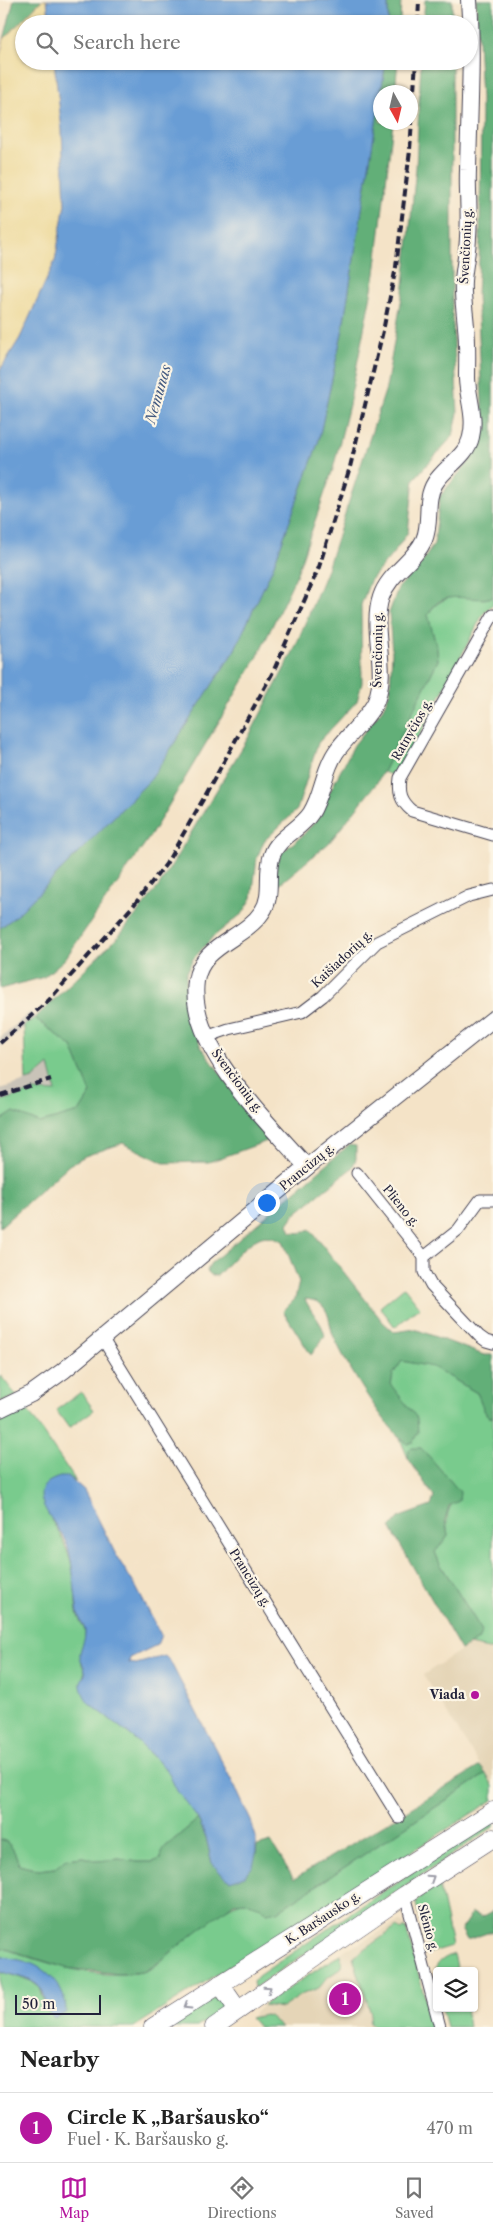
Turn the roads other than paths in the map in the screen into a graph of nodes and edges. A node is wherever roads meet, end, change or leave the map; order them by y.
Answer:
1 (469, 0) edge
2 (469, 15) edge
3 (469, 70) edge
4 (493, 615) edge
5 (493, 835) edge
6 (493, 890) edge
7 (493, 1019) edge
8 (206, 1037) junction
9 (307, 1167) junction
10 (357, 1173) dead end
11 (493, 1200) edge
12 (424, 1257) junction
13 (102, 1338) junction
14 (493, 1343) edge
15 (0, 1409) edge
16 (493, 1811) edge
17 (398, 1818) dead end
18 (493, 1838) edge
19 (405, 1895) junction
20 (220, 1984) junction
21 (238, 2010) junction
22 (153, 2027) edge
23 (214, 2027) edge
24 (440, 2027) edge

1 - 2 street, Švenčionių g.
3 - 8 street, Švenčionių g.
4 - 5 street, Ratnyčios g.
6 - 8 street, Kaišiadorių g.
7 - 9 street, Prancūzų g.
8 - 9 street, Švenčionių g.
9 - 13 street, Prancūzų g.
10 - 12 street, Plieno g.
11 - 12 street
12 - 14 street, Plieno g.
13 - 15 street, Prancūzų g.
13 - 17 street, Prancūzų g.
16 - 20 main road, K. Baršausko g.
19 -> 18 main road
21 -> 19 main road
19 - 24 street, Slėnio g.
20 - 21 main road
20 -> 22 main road, K. Baršausko g.
21 - 23 main road

